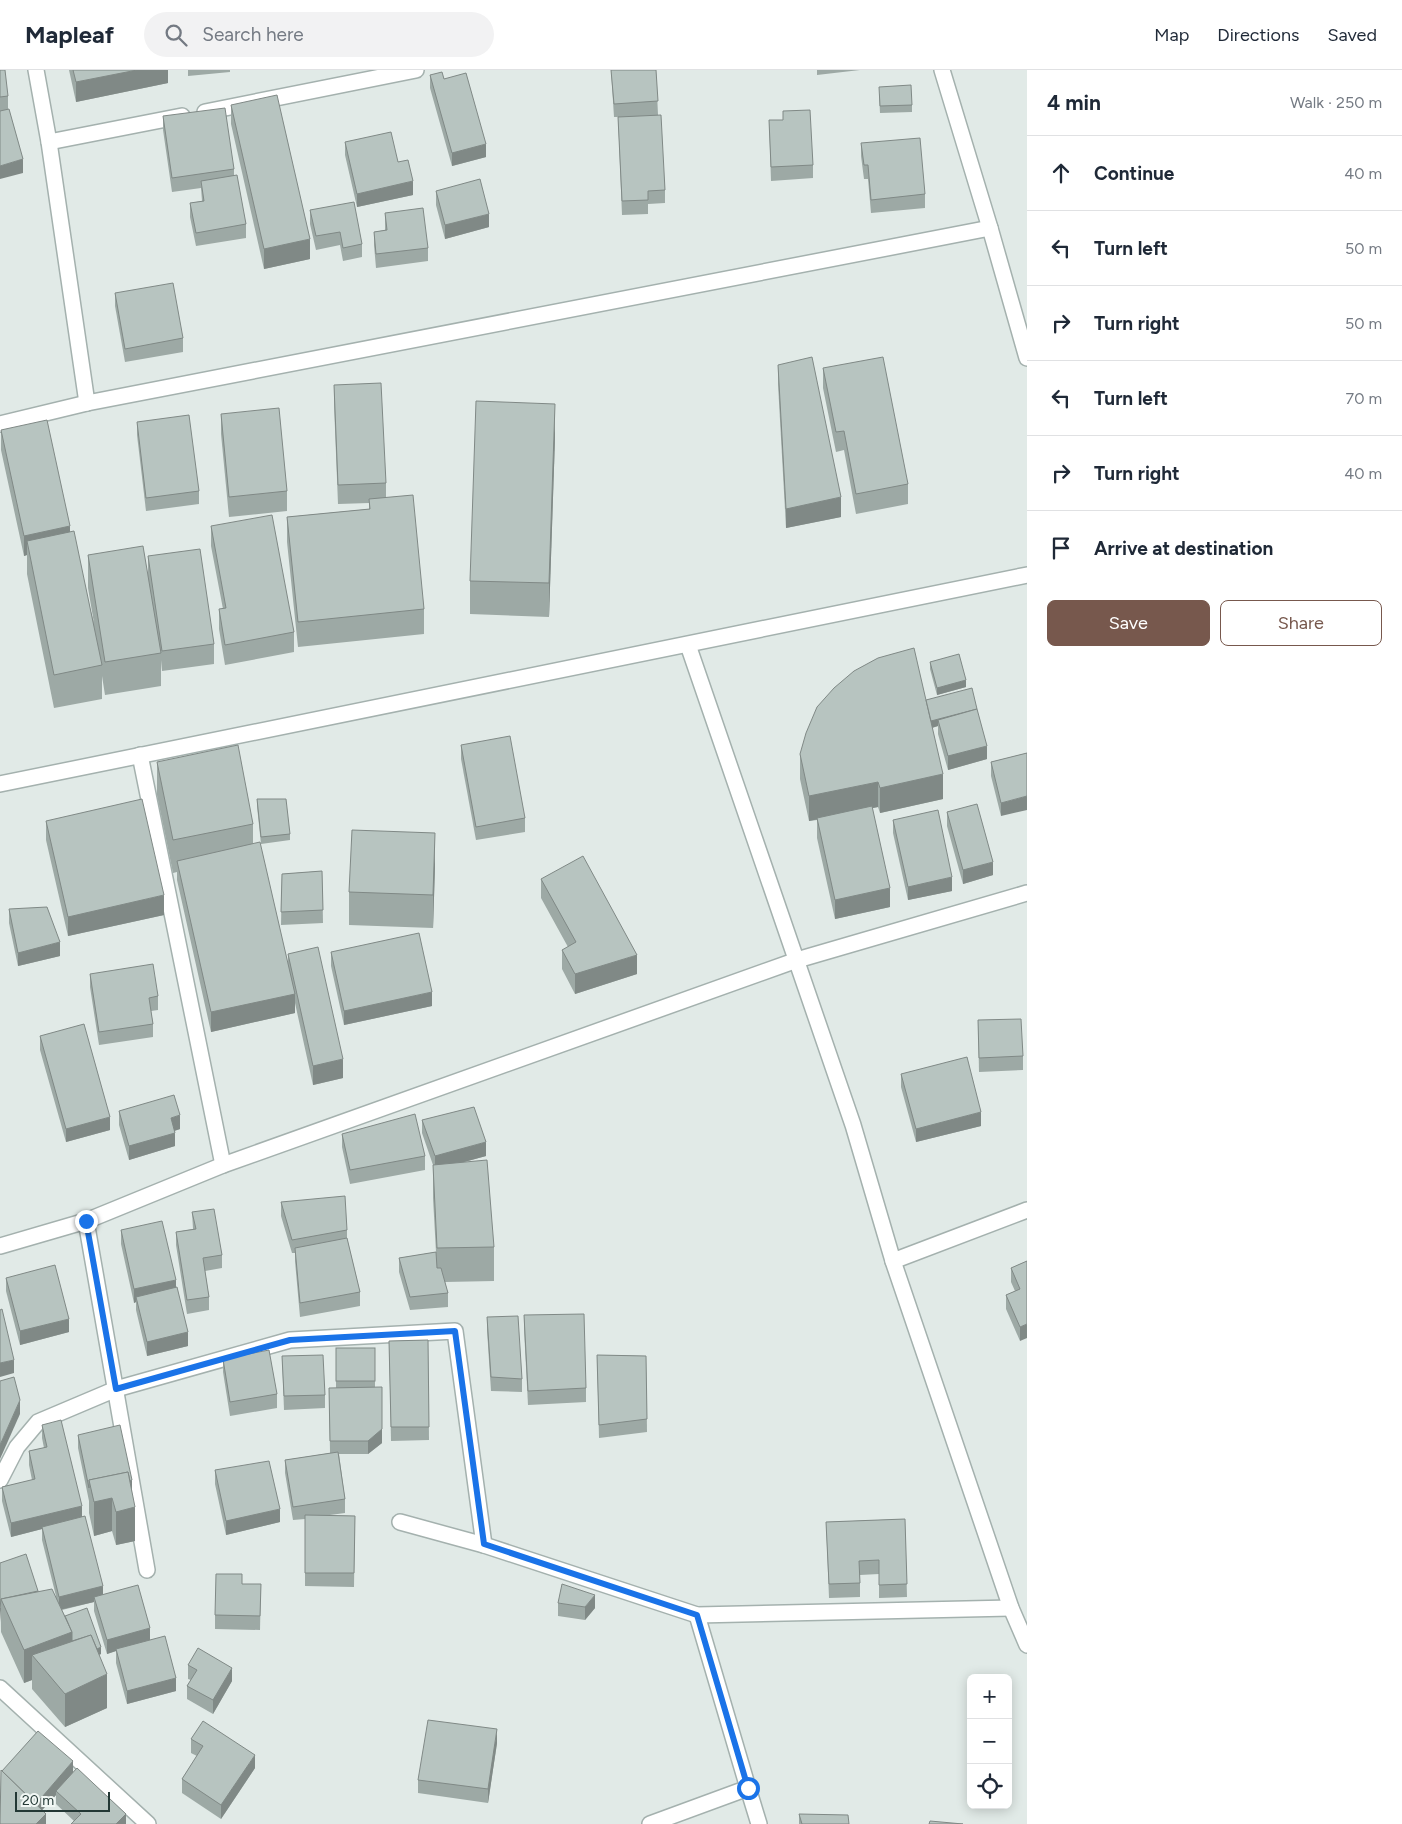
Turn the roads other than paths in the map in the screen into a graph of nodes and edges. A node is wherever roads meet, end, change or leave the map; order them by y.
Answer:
1 (36, 70) edge
2 (416, 70) edge
3 (942, 70) edge
4 (49, 142) junction
5 (990, 228) junction
6 (1027, 358) edge
7 (87, 403) junction
8 (0, 424) edge
9 (1027, 575) edge
10 (688, 645) junction
11 (140, 755) junction
12 (0, 784) edge
13 (1027, 893) edge
14 (797, 960) junction
15 (223, 1165) junction
16 (1027, 1210) edge
17 (86, 1221) junction
18 (0, 1246) edge
19 (893, 1261) junction
20 (116, 1389) junction
21 (0, 1480) edge
22 (400, 1522) dead end
23 (484, 1544) junction
24 (147, 1570) dead end
25 (1011, 1608) junction
26 (697, 1615) junction
27 (1027, 1645) edge
28 (0, 1688) edge
29 (748, 1788) junction
30 (148, 1824) edge
31 (653, 1824) edge
32 (759, 1824) edge

1 - 4 street
2 - 4 street
3 - 5 street
4 - 7 street
5 - 6 street
5 - 7 street
7 - 8 street
9 - 10 street
10 - 11 street
10 - 14 street
11 - 12 street
11 - 15 street
13 - 14 street
14 - 15 street
14 - 19 street
15 - 17 street
16 - 19 street
17 - 18 street
17 - 20 street
19 - 25 street
20 - 21 street
20 - 23 street
20 - 24 street
22 - 23 street
23 - 26 street
25 - 26 street
25 - 27 street
26 - 29 street
28 - 30 street
29 - 31 street
29 - 32 street

